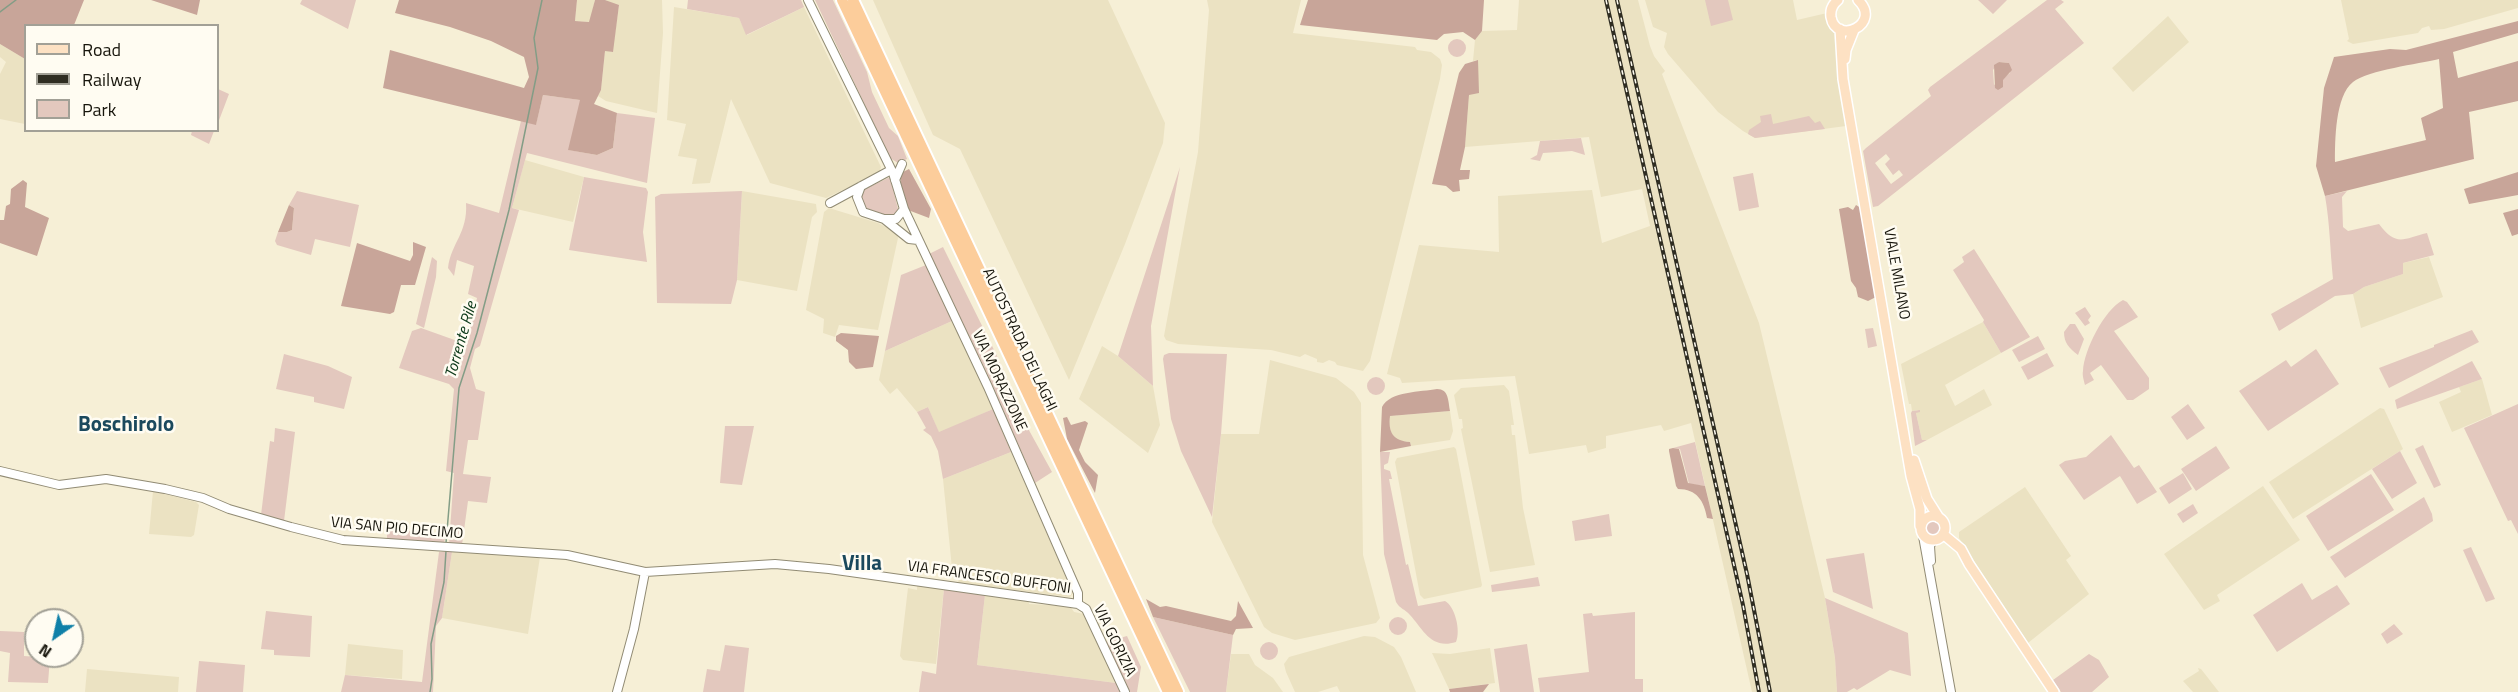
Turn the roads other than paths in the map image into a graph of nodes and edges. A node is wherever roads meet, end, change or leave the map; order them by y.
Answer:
1 (808, 0) edge
2 (842, 0) edge
3 (853, 0) edge
4 (1858, 0) edge
5 (1836, 1) edge
6 (1840, 29) junction
7 (1854, 30) junction
8 (881, 152) junction
9 (902, 164) dead end
10 (891, 170) junction
11 (880, 176) junction
12 (895, 180) junction
13 (861, 186) junction
14 (830, 202) dead end
15 (904, 209) junction
16 (884, 219) junction
17 (918, 240) junction
18 (0, 471) edge
19 (1939, 518) junction
20 (1922, 531) junction
21 (1938, 538) junction
22 (1930, 571) junction
23 (645, 572) junction
24 (1078, 604) junction
25 (617, 692) edge
26 (1125, 692) edge
27 (1168, 692) edge
28 (1178, 692) edge
29 (1952, 692) edge
30 (2054, 692) edge

1 - 8 street, VIA MORAZZONE
2 - 27 highway, AUTOSTRADA DEI LAGHI
3 - 28 highway, AUTOSTRADA DEI LAGHI
4 - 7 main road, VIALE MILANO
5 - 6 main road, VIALE MILANO
6 - 7 main road
6 - 20 main road, VIALE MILANO
7 - 19 main road, VIALE MILANO
8 - 10 street, VIA MORAZZONE
8 - 11 street
9 - 12 street
10 - 11 street
10 - 12 street, VIA MORAZZONE
11 - 13 street
12 - 15 street, VIA MORAZZONE
13 - 14 street
13 - 16 street
15 - 16 street
15 - 17 street, VIA MORAZZONE
16 - 17 street
17 - 24 street, VIA MORAZZONE
18 - 23 street, VIA SAN PIO DECIMO
19 - 20 main road
19 - 21 main road, VIALE MILANO
20 - 21 main road
20 - 22 street, VIALE MILANO
21 - 22 street, VIALE MILANO
21 - 30 main road
22 - 29 street, VIALE MILANO
23 - 24 street, VIA FRANCESCO BUFFONI
23 - 25 street
24 - 26 street, VIA GORIZIA

